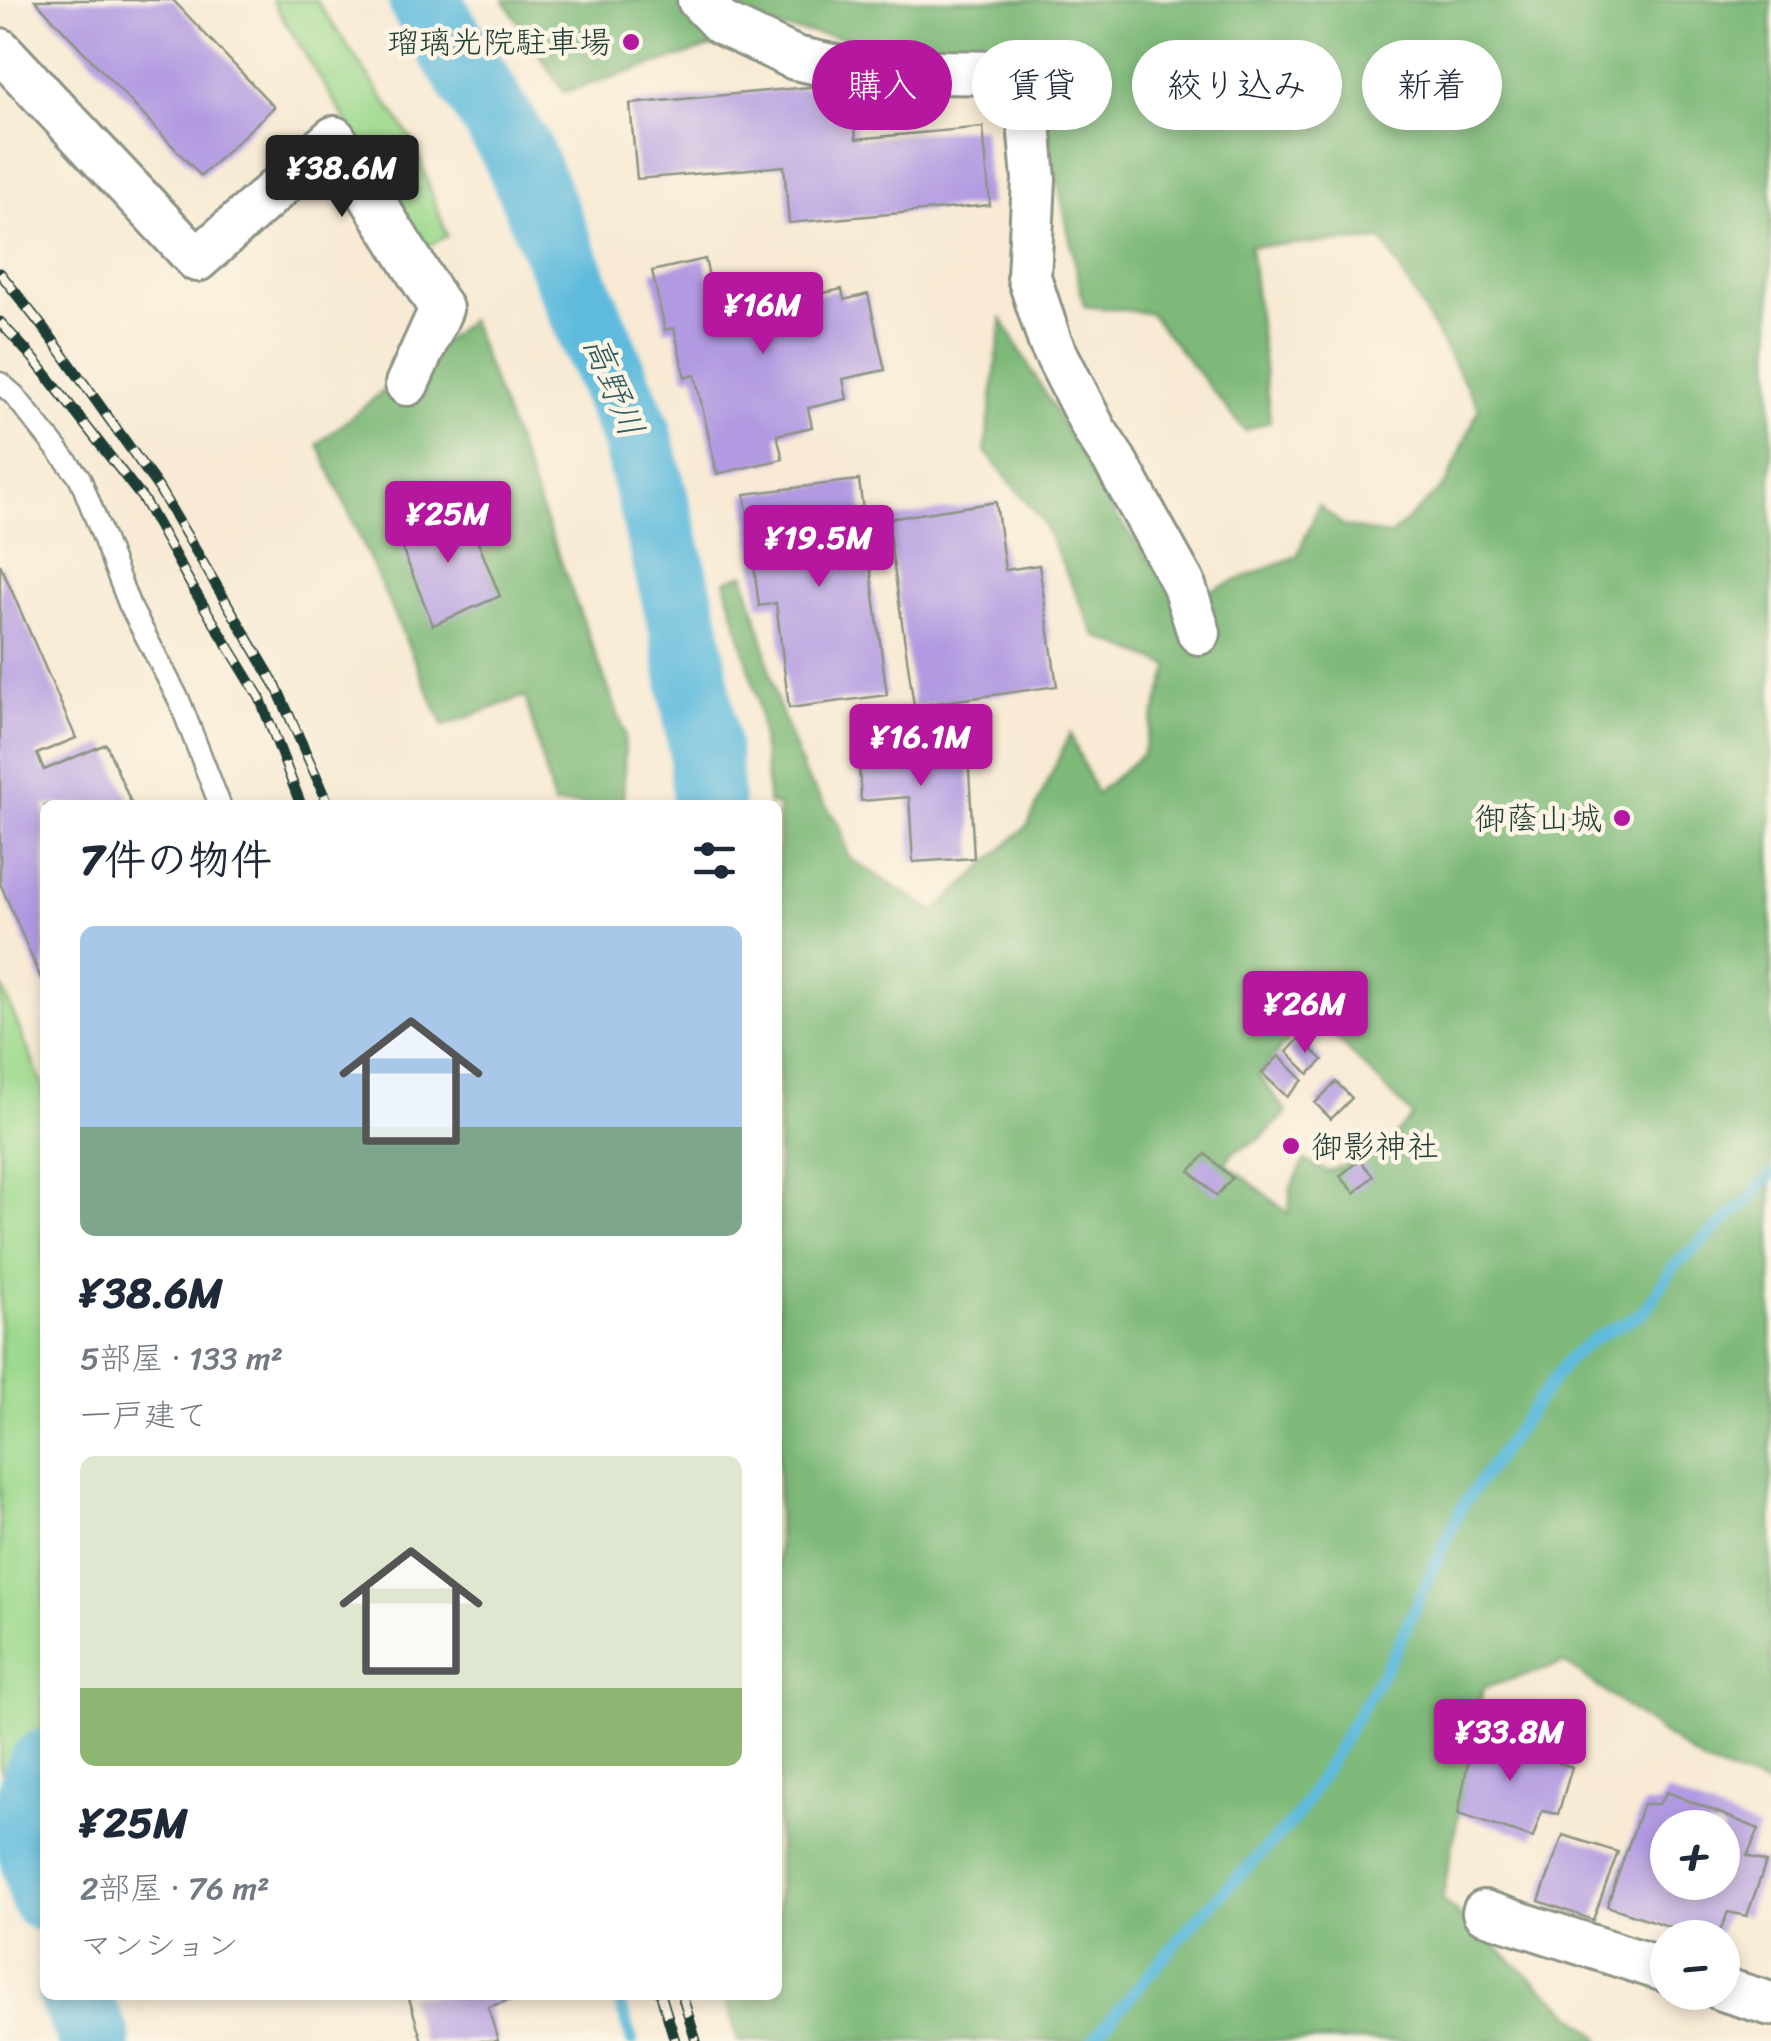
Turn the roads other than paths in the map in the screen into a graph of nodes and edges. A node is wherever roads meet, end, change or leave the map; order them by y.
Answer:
1 (699, 0) edge
2 (0, 50) edge
3 (0, 383) edge
4 (407, 384) dead end
5 (1199, 633) dead end
6 (218, 800) edge
7 (1484, 1912) dead end
8 (1650, 1965) edge
9 (1740, 1995) edge
10 (1771, 2004) edge

1 - 5 street
2 - 4 street
3 - 6 lane
7 - 8 street
9 - 10 street

